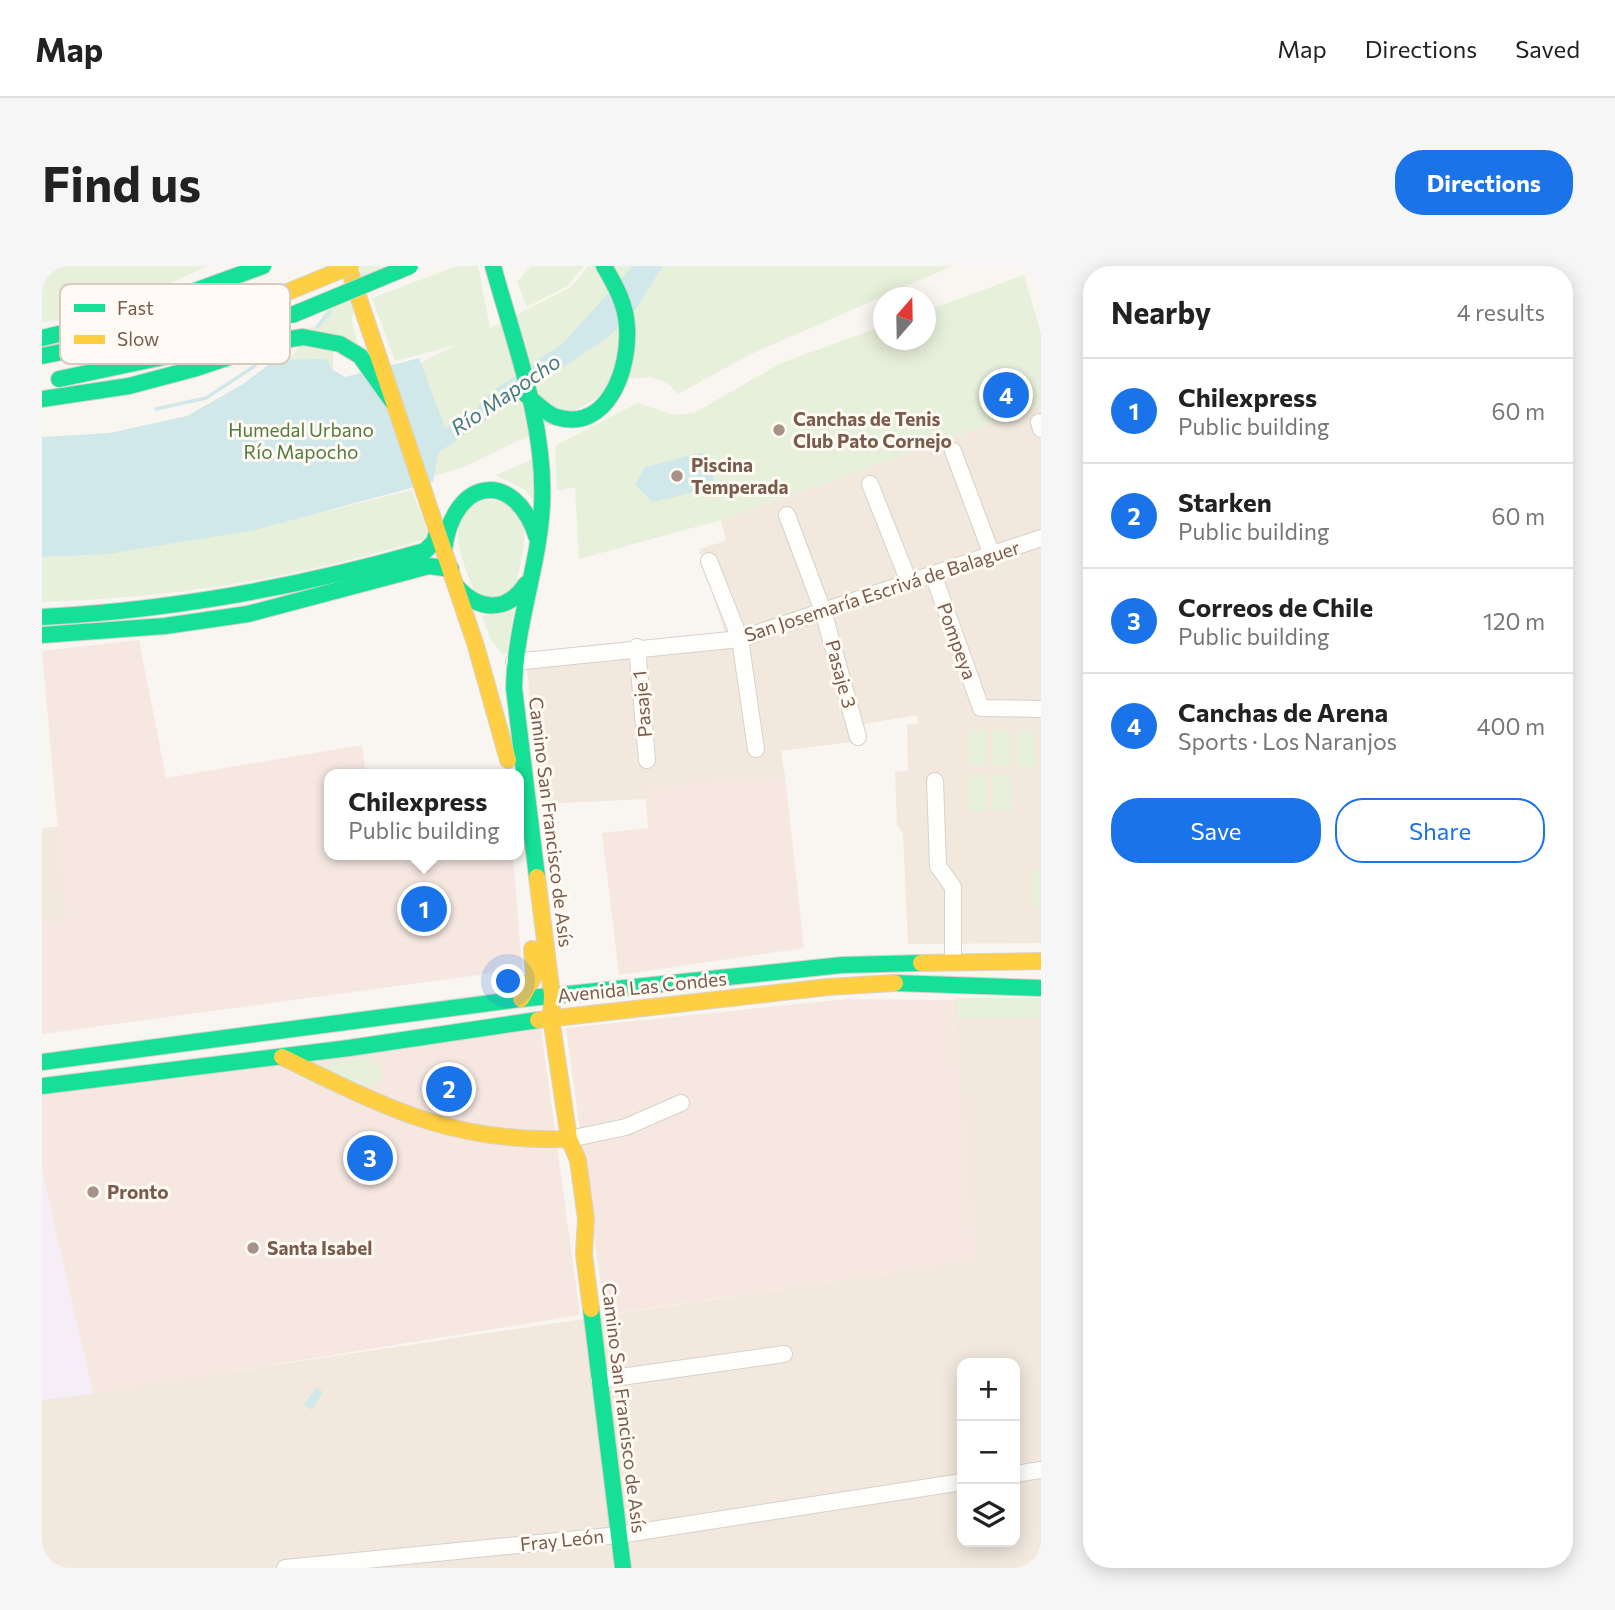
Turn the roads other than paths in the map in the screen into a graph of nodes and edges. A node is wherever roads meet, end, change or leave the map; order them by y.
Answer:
1 (263, 266) edge
2 (350, 266) edge
3 (410, 266) edge
4 (493, 266) edge
5 (604, 266) edge
6 (214, 284) edge
7 (290, 291) edge
8 (290, 316) edge
9 (60, 334) edge
10 (42, 338) edge
11 (290, 340) edge
12 (60, 353) edge
13 (42, 356) edge
14 (135, 364) edge
15 (211, 364) edge
16 (42, 381) edge
17 (525, 394) junction
18 (42, 399) edge
19 (392, 401) junction
20 (953, 451) dead end
21 (870, 484) dead end
22 (787, 515) dead end
23 (437, 532) junction
24 (1041, 538) edge
25 (538, 544) junction
26 (443, 551) junction
27 (992, 555) junction
28 (709, 561) dead end
29 (933, 574) junction
30 (453, 577) junction
31 (528, 581) junction
32 (909, 582) junction
33 (823, 611) junction
34 (42, 617) edge
35 (42, 635) edge
36 (740, 639) junction
37 (476, 646) junction
38 (637, 647) junction
39 (514, 662) junction
40 (1041, 709) edge
41 (858, 737) dead end
42 (756, 748) dead end
43 (647, 760) dead end
44 (509, 769) edge
45 (522, 769) edge
46 (935, 780) dead end
47 (524, 783) edge
48 (522, 860) edge
49 (1041, 961) edge
50 (953, 962) junction
51 (1041, 988) edge
52 (552, 995) junction
53 (521, 999) junction
54 (551, 1018) junction
55 (188, 1042) junction
56 (282, 1057) junction
57 (42, 1062) edge
58 (164, 1070) junction
59 (42, 1086) edge
60 (681, 1103) dead end
61 (569, 1139) junction
62 (784, 1354) dead end
63 (600, 1380) junction
64 (1041, 1470) edge
65 (1020, 1473) edge
66 (957, 1483) edge
67 (619, 1535) junction
68 (285, 1568) edge
69 (624, 1568) edge

1 - 6 main road
2 - 7 main road, bridge
2 - 19 main road, Camino San Francisco de Asís
3 - 8 main road, bridge
4 - 17 main road, Camino San Francisco de Asís
5 - 17 main road
9 - 10 main road
11 - 19 main road
12 - 13 main road, bridge
14 - 16 main road
15 - 18 main road
17 - 25 main road, Camino San Francisco de Asís
19 - 23 main road, Camino San Francisco de Asís
20 - 27 street
21 - 32 street
22 - 33 street, Pasaje 3
23 - 26 main road, Camino San Francisco de Asís
23 - 34 main road
24 - 27 street, San Josemaría Escrivá de Balaguer
25 - 26 main road
25 - 31 main road, Camino San Francisco de Asís
26 - 30 main road, Camino San Francisco de Asís
27 - 29 street, San Josemaría Escrivá de Balaguer
28 - 36 street
29 - 32 street, San Josemaría Escrivá de Balaguer
29 - 40 street, Pompeya
30 - 31 main road
30 - 35 main road
30 - 37 main road, Camino San Francisco de Asís
31 - 39 main road, Camino San Francisco de Asís
32 - 33 street, San Josemaría Escrivá de Balaguer
33 - 36 street, San Josemaría Escrivá de Balaguer
33 - 41 street, Pasaje 3
36 - 38 street, San Josemaría Escrivá de Balaguer
36 - 42 street
37 - 39 main road
37 - 44 main road, Camino San Francisco de Asís
38 - 39 street, San Josemaría Escrivá de Balaguer
38 - 43 street, Pasaje 1
39 - 45 main road, Camino San Francisco de Asís
46 - 50 street
47 - 52 main road, Camino San Francisco de Asís
48 - 53 main road, Camino San Francisco de Asís
49 - 50 main road, Avenida Las Condes
50 - 52 main road, Avenida Las Condes
51 - 54 main road, Avenida Las Condes
52 - 53 main road, Avenida Las Condes
52 - 54 main road, Camino San Francisco de Asís
53 - 55 main road, Avenida Las Condes
54 - 56 main road, Avenida Las Condes
54 - 61 main road, Camino San Francisco de Asís
55 - 57 main road, Avenida Las Condes
55 - 58 main road
56 - 58 main road, Avenida Las Condes
56 - 61 main road
58 - 59 main road, Avenida Las Condes
60 - 61 street
61 - 63 main road, Camino San Francisco de Asís
62 - 63 street
63 - 67 main road, Camino San Francisco de Asís
64 - 65 street
66 - 67 street, Fray León
67 - 68 street, Fray León
67 - 69 main road, Camino San Francisco de Asís

